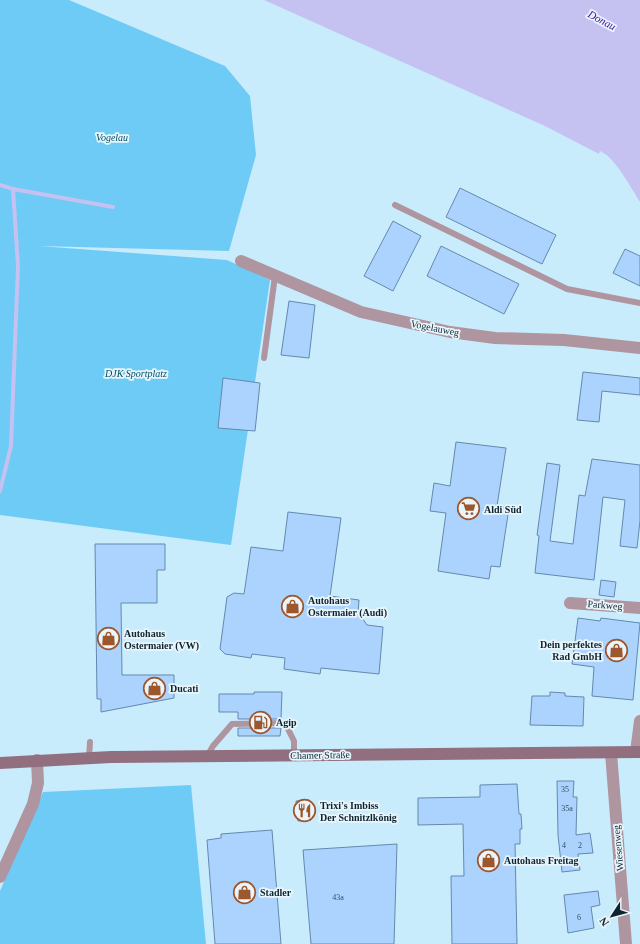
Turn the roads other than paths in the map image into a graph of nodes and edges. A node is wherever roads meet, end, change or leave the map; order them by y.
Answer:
1 (395, 205) dead end
2 (241, 261) dead end
3 (275, 276) junction
4 (640, 303) edge
5 (640, 348) edge
6 (264, 358) dead end
7 (570, 603) dead end
8 (640, 608) edge
9 (640, 721) edge
10 (90, 742) dead end
11 (638, 752) edge
12 (611, 753) junction
13 (206, 756) junction
14 (294, 756) junction
15 (88, 758) junction
16 (37, 760) junction
17 (0, 763) edge
18 (0, 877) edge
19 (626, 944) edge

1 - 4 lane
2 - 3 street, Vogelauweg
3 - 5 street, Vogelauweg
3 - 6 lane
7 - 8 street, Parkweg
9 - 11 street
10 - 15 lane
11 - 12 main road, Chamer Straße
12 - 14 main road, Chamer Straße
12 - 19 street, Wiesenweg
13 - 14 main road, Chamer Straße
13 - 14 lane
13 - 15 main road, Chamer Straße
15 - 16 main road, Chamer Straße
16 - 17 main road, Chamer Straße
16 - 18 street

